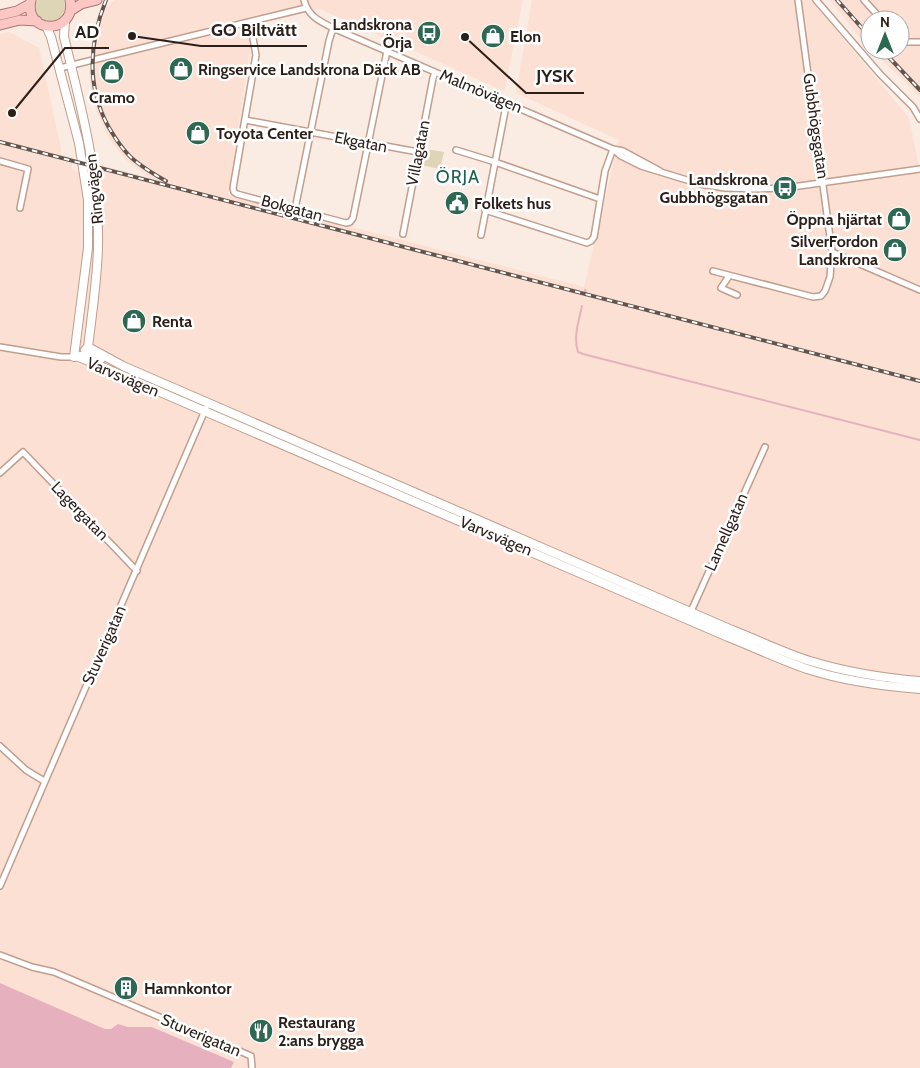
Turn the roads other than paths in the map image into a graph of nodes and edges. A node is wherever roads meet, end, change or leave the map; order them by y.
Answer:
1 (70, 0) edge
2 (97, 0) edge
3 (304, 0) edge
4 (798, 0) edge
5 (816, 0) edge
6 (864, 0) edge
7 (30, 2) edge
8 (306, 8) junction
9 (873, 10) edge
10 (70, 11) junction
11 (0, 16) edge
12 (65, 20) junction
13 (37, 22) junction
14 (250, 22) junction
15 (0, 25) edge
16 (46, 26) junction
17 (333, 28) junction
18 (387, 51) junction
19 (71, 65) junction
20 (60, 68) junction
21 (435, 72) junction
22 (509, 103) junction
23 (920, 119) edge
24 (245, 120) junction
25 (310, 132) junction
26 (367, 143) junction
27 (613, 149) junction
28 (456, 150) dead end
29 (418, 152) junction
30 (0, 161) edge
31 (495, 162) junction
32 (920, 169) edge
33 (824, 183) junction
34 (600, 199) junction
35 (20, 208) dead end
36 (295, 210) junction
37 (485, 210) junction
38 (403, 234) dead end
39 (481, 235) dead end
40 (832, 252) junction
41 (713, 271) dead end
42 (729, 276) junction
43 (920, 290) edge
44 (736, 295) dead end
45 (0, 347) edge
46 (88, 347) junction
47 (76, 357) junction
48 (123, 366) junction
49 (208, 403) junction
50 (204, 412) junction
51 (765, 447) dead end
52 (0, 473) edge
53 (137, 571) junction
54 (690, 615) junction
55 (920, 681) edge
56 (920, 689) edge
57 (0, 746) edge
58 (44, 781) junction
59 (0, 886) edge
60 (0, 955) edge
61 (252, 1068) edge

1 - 10 main road
2 - 10 main road
3 - 8 street
4 - 33 street, Gubbhögsgatan
5 - 23 street
6 - 9 street
7 - 11 main road
7 - 13 main road
8 - 14 street
8 - 17 street, Malmövägen
10 - 12 main road
12 - 16 main road
12 - 19 main road, Ringvägen
13 - 15 main road
13 - 16 main road
14 - 19 street
14 - 24 street
16 - 20 main road, Ringvägen
17 - 18 street, Malmövägen
17 - 25 street
18 - 21 street, Malmövägen
18 - 26 street
19 - 20 street
19 - 46 main road, Ringvägen
20 - 47 main road, Ringvägen
21 - 22 street, Malmövägen
21 - 29 street, Villagatan
22 - 27 street, Malmövägen
22 - 31 street
24 - 25 street, Ekgatan
24 - 36 street, Bokgatan
25 - 26 street, Ekgatan
25 - 36 street
26 - 29 street, Ekgatan
26 - 36 street, Bokgatan
27 - 33 street, Malmövägen
27 - 34 street
28 - 31 street
29 - 38 street, Villagatan
30 - 35 street
31 - 34 street
31 - 37 street
32 - 33 street, Malmövägen
33 - 40 street, Gubbhögsgatan
34 - 37 street
37 - 39 street
40 - 42 street, Gubbhögsgatan
40 - 43 street
41 - 42 street, Gubbhögsgatan
42 - 44 street
45 - 47 street, Varvsvägen
46 - 47 main road
46 - 48 main road, Varvsvägen
47 - 48 main road, Varvsvägen
47 - 50 main road, Varvsvägen
48 - 49 main road, Varvsvägen
49 - 50 street, Stuverigatan
49 - 54 main road, Varvsvägen
50 - 53 street, Stuverigatan
50 - 54 main road, Varvsvägen
51 - 54 street, Lamellgatan
52 - 53 street, Lagergatan
53 - 58 street, Stuverigatan
54 - 55 main road, Varvsvägen
54 - 56 main road, Varvsvägen
57 - 58 street
58 - 59 street, Stuverigatan
60 - 61 street, Stuverigatan

